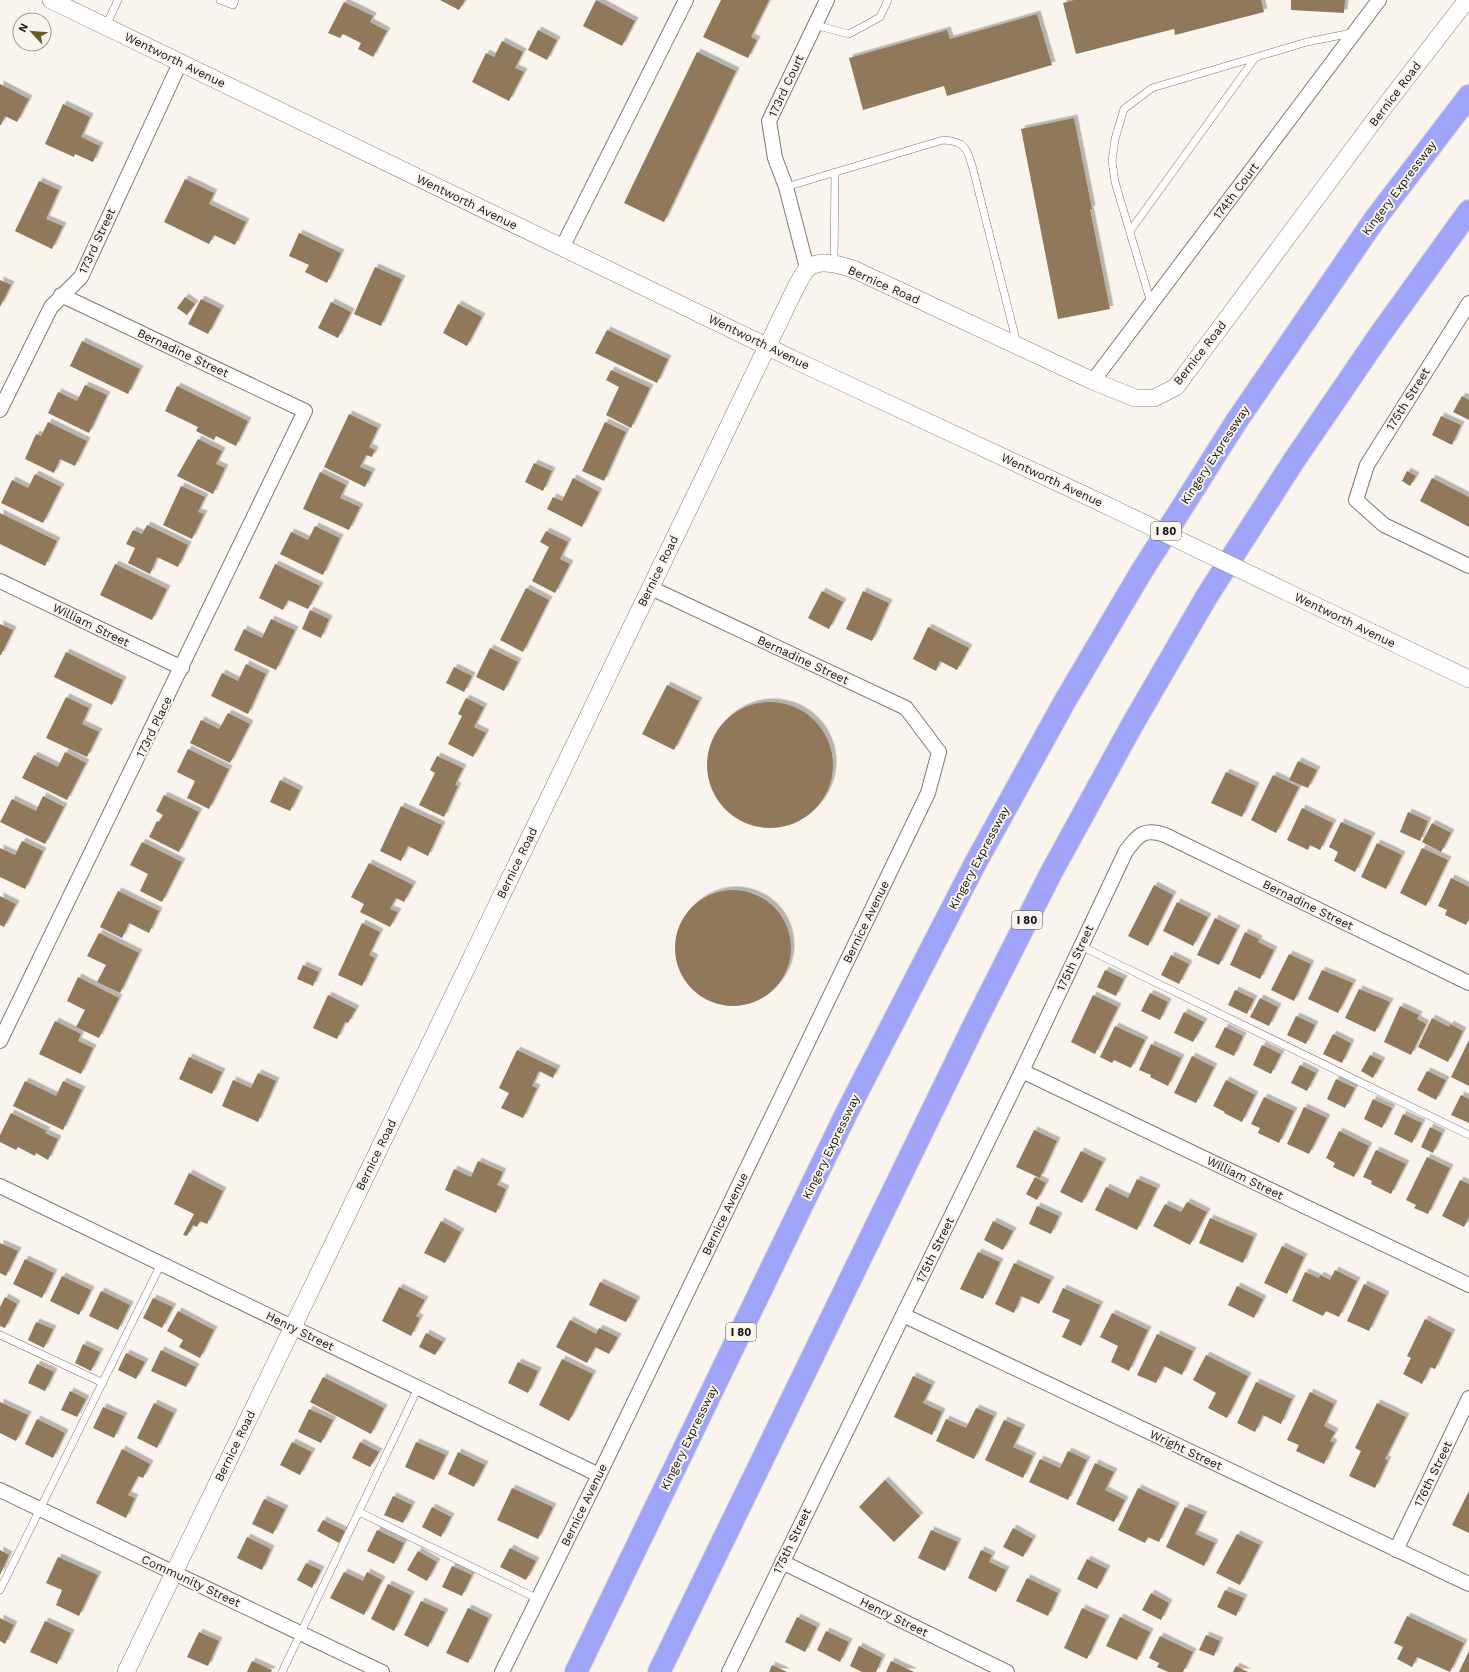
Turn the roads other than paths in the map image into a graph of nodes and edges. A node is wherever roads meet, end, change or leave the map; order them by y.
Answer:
1 (51, 0) edge
2 (118, 0) edge
3 (220, 0) edge
4 (235, 0) edge
5 (686, 0) edge
6 (827, 0) edge
7 (888, 0) edge
8 (1379, 0) edge
9 (1467, 0) edge
10 (815, 25) junction
11 (106, 26) junction
12 (1355, 33) junction
13 (1255, 58) junction
14 (180, 63) junction
15 (1469, 96) edge
16 (835, 172) junction
17 (786, 187) junction
18 (1469, 211) edge
19 (1130, 231) junction
20 (562, 248) junction
21 (834, 264) junction
22 (807, 268) junction
23 (61, 295) junction
24 (1469, 303) edge
25 (1151, 304) junction
26 (767, 346) junction
27 (1017, 346) junction
28 (1092, 381) junction
29 (6, 383) edge
30 (0, 410) edge
31 (306, 411) joint
32 (1469, 566) edge
33 (0, 581) edge
34 (651, 588) junction
35 (182, 668) junction
36 (1469, 679) edge
37 (939, 752) joint
38 (1145, 832) joint
39 (1081, 946) junction
40 (1469, 983) edge
41 (0, 1041) edge
42 (1022, 1071) junction
43 (1469, 1135) edge
44 (0, 1186) edge
45 (161, 1264) junction
46 (1469, 1284) edge
47 (903, 1315) junction
48 (293, 1327) junction
49 (0, 1335) edge
50 (103, 1383) junction
51 (418, 1388) junction
52 (1469, 1398) edge
53 (599, 1475) junction
54 (0, 1490) edge
55 (41, 1510) junction
56 (359, 1512) junction
57 (1396, 1550) junction
58 (782, 1562) junction
59 (174, 1573) junction
60 (1469, 1584) edge
61 (0, 1590) edge
62 (538, 1599) junction
63 (301, 1633) junction
64 (126, 1672) edge
65 (282, 1672) edge
66 (382, 1672) edge
67 (502, 1672) edge
68 (576, 1672) edge
69 (658, 1672) edge
70 (729, 1672) edge
71 (1007, 1672) edge

1 - 11 street, Wentworth Avenue
2 - 11 lane
3 - 4 lane
5 - 20 street
6 - 10 street, 173rd Court
7 - 10 lane
8 - 12 street, 174th Court
9 - 28 street, Bernice Road
10 - 17 street, 173rd Court
11 - 14 street, Wentworth Avenue
12 - 13 lane
12 - 25 street, 174th Court
13 - 19 lane
13 - 19 lane
14 - 20 street, Wentworth Avenue
14 - 23 street, 173rd Street
15 - 68 highway, Kingery Expressway / I 80
16 - 17 lane
16 - 21 lane
16 - 27 lane
17 - 22 street, 173rd Court
18 - 69 highway, I 80
19 - 25 lane
20 - 26 street, Wentworth Avenue
21 - 22 street, Bernice Road
21 - 27 street, Bernice Road
22 - 26 street, Bernice Road
23 - 29 street, 173rd Street
23 - 31 street, Bernadine Street
24 - 32 street, 175th Street
25 - 28 street, 174th Court
26 - 34 street, Bernice Road
26 - 36 street, Wentworth Avenue, bridge
27 - 28 street, Bernice Road
29 - 30 street, 173rd Street
31 - 35 street, 173rd Place
33 - 35 street, William Street
34 - 37 street, Bernadine Street
34 - 48 street, Bernice Road
35 - 41 street, 173rd Place
37 - 53 street, Bernice Avenue
38 - 39 street, 175th Street
38 - 40 street, Bernadine Street
39 - 42 street, 175th Street
39 - 43 lane
42 - 46 street, William Street
42 - 47 street, 175th Street
44 - 45 street, Henry Street
45 - 48 street, Henry Street
45 - 50 lane
47 - 57 street, Wright Street
47 - 58 street, 175th Street
48 - 51 street, Henry Street
48 - 59 street, Bernice Road
49 - 50 lane
50 - 55 lane
51 - 53 street, Henry Street
51 - 56 lane
52 - 57 street, 176th Street
53 - 62 street, Bernice Avenue
54 - 55 street, Community Street
55 - 59 street, Community Street
55 - 61 lane
56 - 62 lane
56 - 63 lane
57 - 60 street, Wright Street
58 - 70 street, 175th Street
58 - 71 street, Henry Street
59 - 63 street, Community Street
59 - 64 street, Bernice Road
62 - 67 street, Bernice Avenue
63 - 65 lane
63 - 66 street, Community Street

